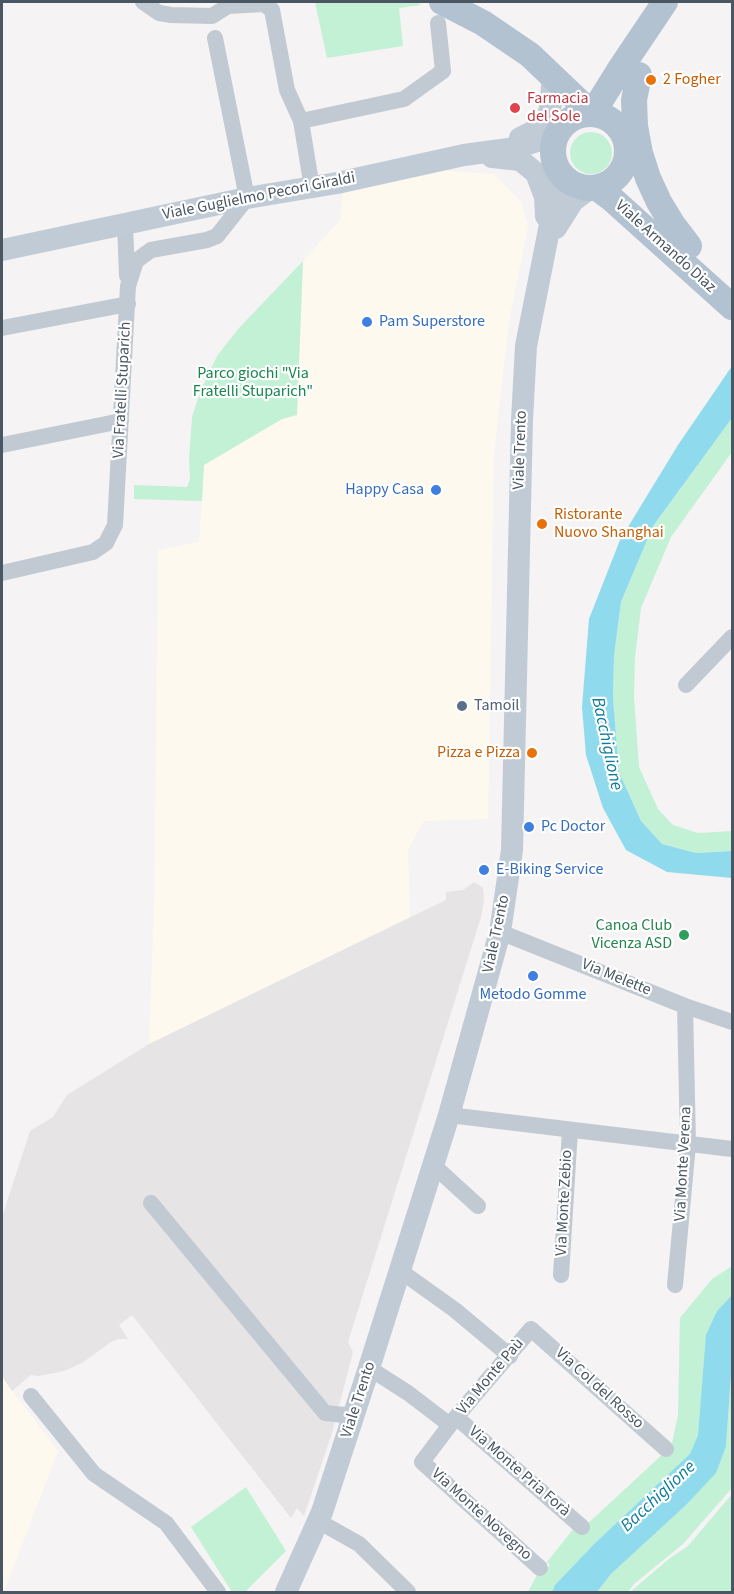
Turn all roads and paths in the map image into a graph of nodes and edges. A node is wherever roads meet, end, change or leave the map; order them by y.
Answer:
1 (143, 2) edge
2 (666, 2) edge
3 (444, 8) edge
4 (215, 38) dead end
5 (530, 56) junction
6 (630, 70) junction
7 (552, 85) junction
8 (592, 114) junction
9 (301, 121) junction
10 (561, 128) junction
11 (516, 148) junction
12 (626, 151) junction
13 (464, 155) junction
14 (558, 170) junction
15 (312, 188) junction
16 (593, 189) junction
17 (247, 198) junction
18 (125, 224) junction
19 (547, 246) junction
20 (689, 246) junction
21 (2, 250) edge
22 (732, 285) edge
23 (128, 286) junction
24 (128, 304) junction
25 (732, 307) edge
26 (2, 328) edge
27 (121, 421) junction
28 (2, 445) edge
29 (2, 573) edge
30 (732, 638) edge
31 (686, 685) dead end
32 (501, 932) junction
33 (685, 1006) junction
34 (732, 1022) edge
35 (449, 1114) junction
36 (570, 1131) junction
37 (688, 1144) junction
38 (732, 1149) edge
39 (433, 1165) junction
40 (151, 1203) dead end
41 (478, 1206) dead end
42 (399, 1270) junction
43 (561, 1275) dead end
44 (675, 1285) dead end
45 (531, 1329) joint
46 (510, 1356) junction
47 (369, 1368) junction
48 (31, 1396) dead end
49 (354, 1416) junction
50 (453, 1421) junction
51 (666, 1449) dead end
52 (318, 1521) junction
53 (582, 1527) dead end
54 (540, 1568) dead end
55 (218, 1593) edge
56 (286, 1593) edge
57 (408, 1593) edge

1 - 9 street
2 - 6 main road
3 - 5 main road
3 - 9 street
4 - 17 street
5 - 6 main road
5 - 7 main road
5 - 8 main road
6 - 8 main road
6 - 12 main road
6 - 20 main road
7 - 10 main road
7 - 13 main road
8 - 10 main road
8 - 12 main road
9 - 15 street
10 - 11 main road, Viale Guglielmo Pecori Giraldi
10 - 14 main road
11 - 13 main road, Viale Guglielmo Pecori Giraldi
11 - 14 main road
12 - 16 main road
12 - 20 main road, Viale Armando Diaz
13 - 15 main road, Viale Guglielmo Pecori Giraldi
13 - 19 main road
14 - 16 main road
14 - 19 main road, Viale Trento
15 - 17 main road, Viale Guglielmo Pecori Giraldi
16 - 19 main road, Viale Trento
16 - 25 main road, Viale Armando Diaz
17 - 18 main road, Viale Guglielmo Pecori Giraldi
17 - 23 street, Via Fratelli Stuparich
18 - 21 main road, Viale Guglielmo Pecori Giraldi
18 - 23 street
19 - 32 main road, Viale Trento
20 - 22 main road, Viale Armando Diaz
23 - 24 street, Via Fratelli Stuparich
24 - 26 street
24 - 27 street, Via Fratelli Stuparich
27 - 28 street
27 - 29 street, Via Fratelli Stuparich
30 - 31 street
32 - 33 street, Via Melette
32 - 35 main road, Viale Trento
33 - 34 street, Via Melette
33 - 37 street, Via Monte Verena
35 - 36 street, Via Monte Zebio
35 - 39 main road, Viale Trento
36 - 37 street, Via Monte Zebio
36 - 43 street, Via Monte Zebio
37 - 38 street, Via Monte Zebio
37 - 44 street, Via Monte Verena
39 - 41 street
39 - 42 main road, Viale Trento
40 - 49 street
42 - 46 street
42 - 47 main road, Viale Trento
45 - 46 street, Via Monte Paù
45 - 51 street, Via Col del Rosso
46 - 50 street, Via Monte Paù
47 - 49 main road, Viale Trento
47 - 50 street
48 - 55 street
49 - 52 main road, Viale Trento
50 - 53 street, Via Monte Pria Forà
50 - 54 street, Via Monte Novegno
52 - 56 main road, Viale Trento
52 - 57 street

